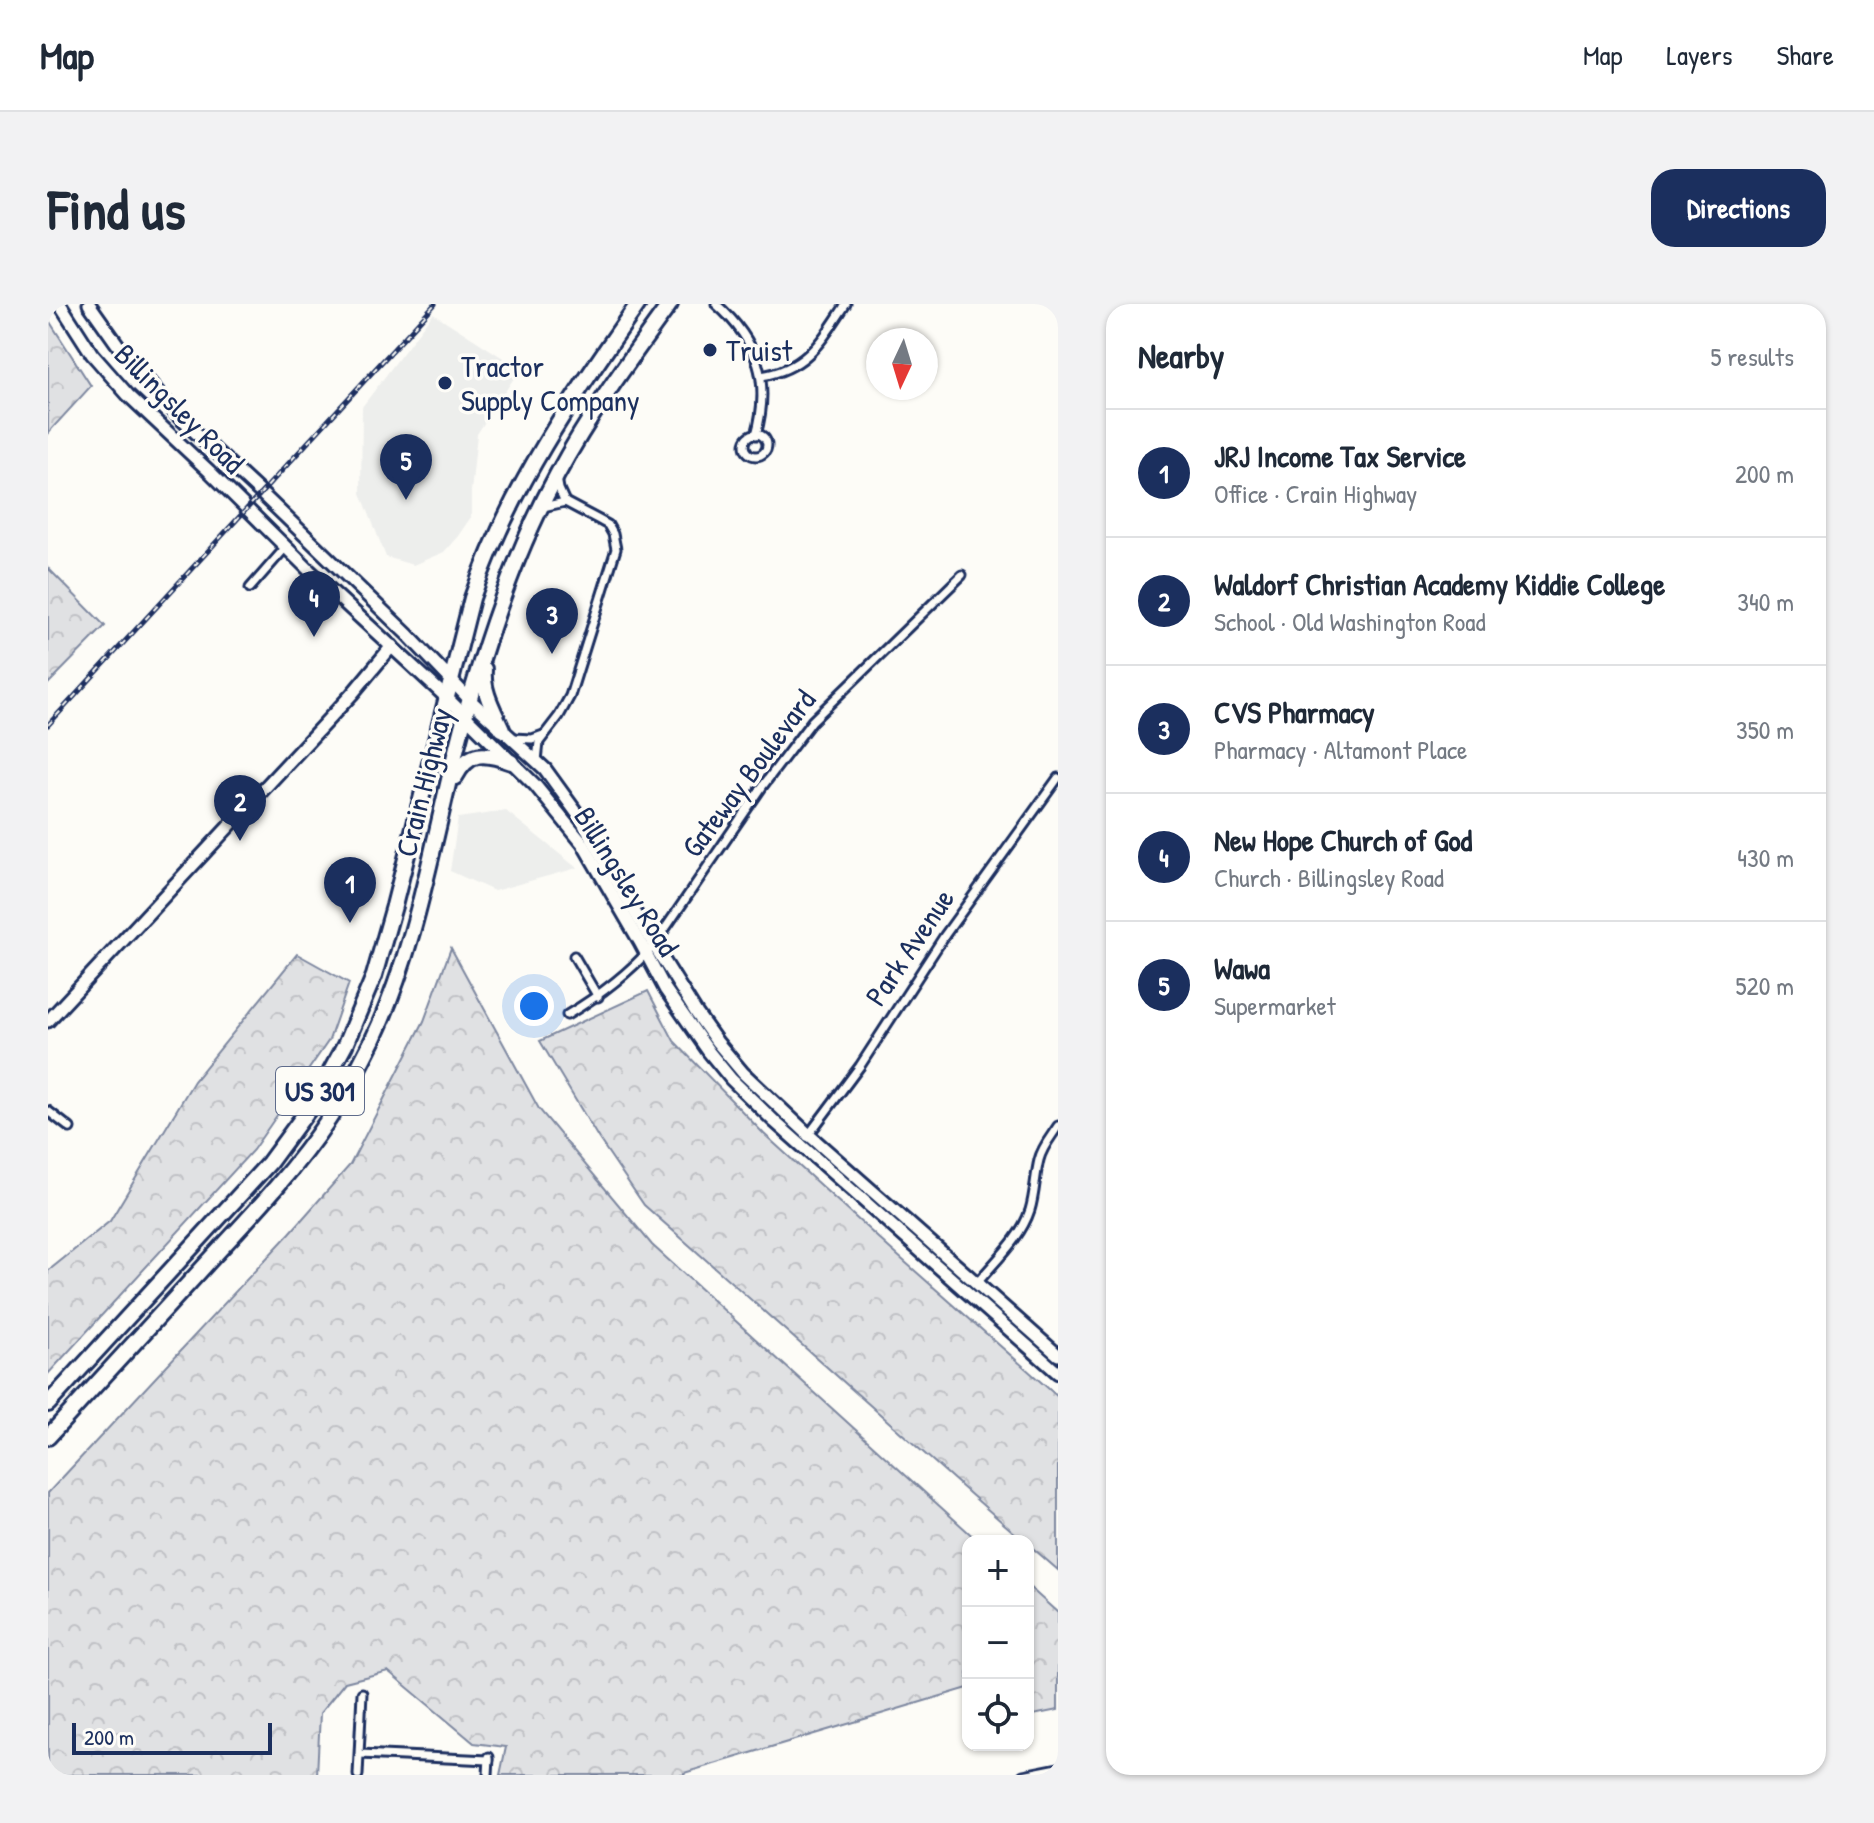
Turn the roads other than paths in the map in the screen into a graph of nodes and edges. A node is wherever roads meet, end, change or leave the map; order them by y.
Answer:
1 (60, 304) edge
2 (89, 304) edge
3 (638, 304) edge
4 (670, 304) edge
5 (716, 304) edge
6 (846, 304) edge
7 (761, 376) junction
8 (756, 435) dead end
9 (556, 476) junction
10 (565, 502) junction
11 (540, 509) junction
12 (301, 532) junction
13 (286, 547) junction
14 (962, 575) dead end
15 (250, 588) dead end
16 (379, 607) junction
17 (486, 645) junction
18 (392, 646) junction
19 (452, 679) junction
20 (447, 698) junction
21 (470, 700) junction
22 (465, 716) junction
23 (508, 733) junction
24 (543, 735) junction
25 (537, 761) junction
26 (511, 762) junction
27 (1058, 778) edge
28 (447, 792) junction
29 (650, 950) junction
30 (574, 956) dead end
31 (598, 997) junction
32 (567, 1015) dead end
33 (48, 1021) edge
34 (48, 1111) edge
35 (1058, 1126) edge
36 (70, 1128) dead end
37 (806, 1139) junction
38 (978, 1282) junction
39 (1058, 1355) edge
40 (1058, 1373) edge
41 (48, 1404) edge
42 (48, 1437) edge
43 (362, 1693) dead end
44 (360, 1754) junction
45 (1058, 1768) edge
46 (358, 1775) edge
47 (488, 1775) edge
48 (1023, 1775) edge

1 - 13 main road, Billingsley Road
2 - 12 main road, Billingsley Road
3 - 19 highway, Crain Highway / US 301
4 - 9 highway, Crain Highway / US 301
5 - 7 street
6 - 7 street
7 - 8 street
9 - 10 street
9 - 11 highway, Crain Highway / US 301
10 - 11 street
10 - 24 street
11 - 17 highway, Crain Highway / US 301
12 - 13 main road
12 - 16 main road, Billingsley Road
13 - 15 street
13 - 18 main road, Billingsley Road
14 - 29 street, Gateway Boulevard
16 - 18 main road
16 - 19 main road, Billingsley Road
17 - 21 highway, Crain Highway / US 301
17 - 23 highway
18 - 20 main road, Billingsley Road
18 - 33 main road
19 - 20 highway, Crain Highway / US 301
19 - 21 main road, Billingsley Road
20 - 22 main road, Billingsley Road
20 - 41 highway, Crain Highway / US 301
21 - 22 highway, Crain Highway / US 301
21 - 23 main road, Billingsley Road
22 - 26 main road, Billingsley Road
22 - 28 highway, Crain Highway / US 301
23 - 24 street
23 - 25 main road, Billingsley Road
24 - 25 street
25 - 29 main road, Billingsley Road
26 - 28 highway
26 - 29 main road, Billingsley Road
27 - 37 street, Park Avenue
28 - 42 highway, Crain Highway / US 301
29 - 31 street, Gateway Boulevard
29 - 37 main road, Billingsley Road
30 - 31 street
31 - 32 street, Gateway Boulevard
34 - 36 street
35 - 38 street
37 - 38 main road, Billingsley Road
37 - 40 main road, Billingsley Road
38 - 39 main road, Billingsley Road
43 - 44 street
44 - 46 street
44 - 47 street
45 - 48 street

